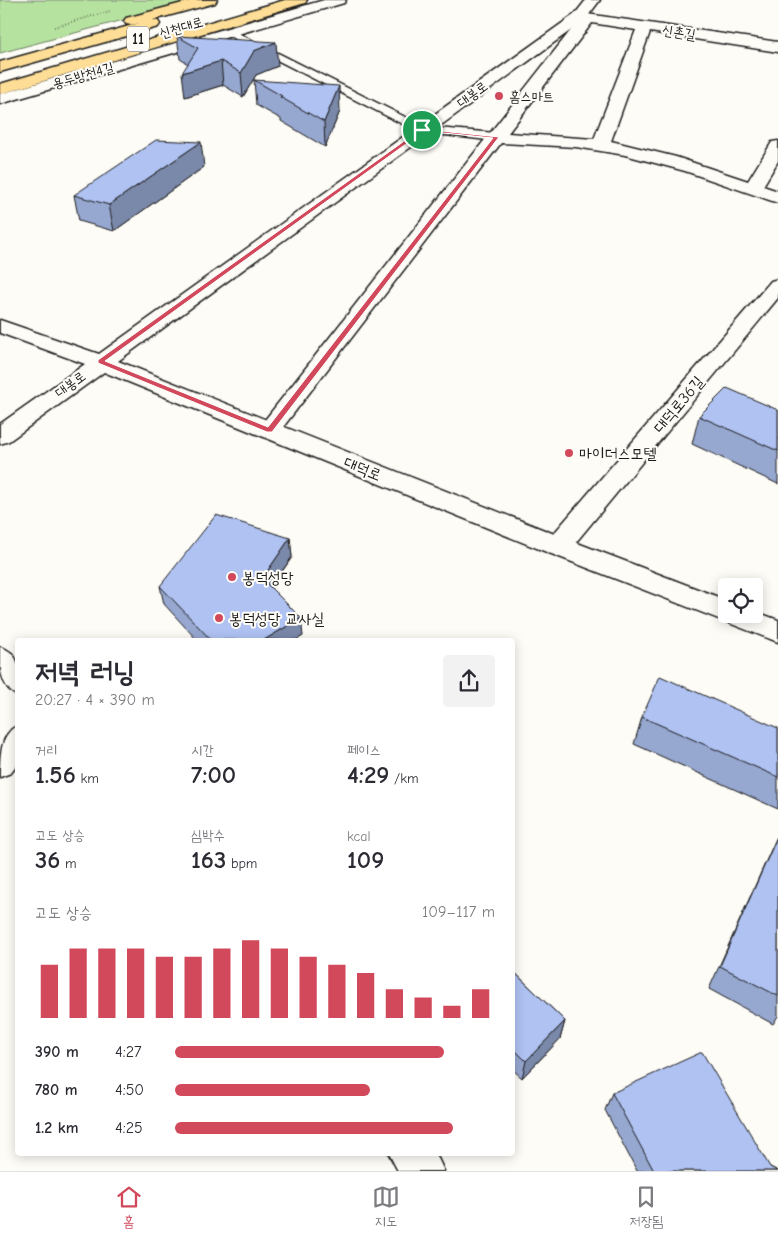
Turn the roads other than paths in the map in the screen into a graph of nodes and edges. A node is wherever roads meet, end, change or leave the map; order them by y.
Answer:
1 (275, 0) edge
2 (300, 0) edge
3 (339, 0) edge
4 (215, 2) edge
5 (587, 12) edge
6 (644, 27) junction
7 (230, 32) junction
8 (778, 47) edge
9 (0, 58) edge
10 (0, 68) edge
11 (0, 78) edge
12 (0, 89) edge
13 (0, 99) edge
14 (422, 130) junction
15 (496, 137) junction
16 (601, 144) junction
17 (778, 146) edge
18 (753, 188) junction
19 (778, 197) edge
20 (778, 284) edge
21 (0, 326) edge
22 (100, 362) junction
23 (269, 430) junction
24 (0, 436) edge
25 (558, 546) junction
26 (718, 608) edge
27 (757, 623) edge
28 (778, 631) edge
29 (0, 658) edge
30 (15, 680) edge
31 (15, 742) edge
32 (0, 764) edge
33 (411, 1156) edge
34 (424, 1171) edge

1 - 11 highway, 신천대로 / 11
2 - 12 highway
3 - 7 street, 용두방천4길
4 - 9 highway
4 - 10 highway, 신천대로
5 - 6 street, 신촌길
5 - 14 street, 대봉로
5 - 15 street
6 - 8 street, 신촌길
6 - 16 street
7 - 13 street, 용두방천4길
7 - 14 lane
14 - 15 lane
14 - 22 street, 대봉로
15 - 16 street
15 - 23 street
16 - 18 street
17 - 18 street
18 - 19 street
20 - 25 street, 대덕로36길
21 - 22 street, 대덕로
22 - 23 street, 대덕로
22 - 24 street, 대봉로
23 - 25 street, 대덕로
25 - 26 street, 대덕로
27 - 28 street
29 - 30 street
31 - 32 street
33 - 34 street

